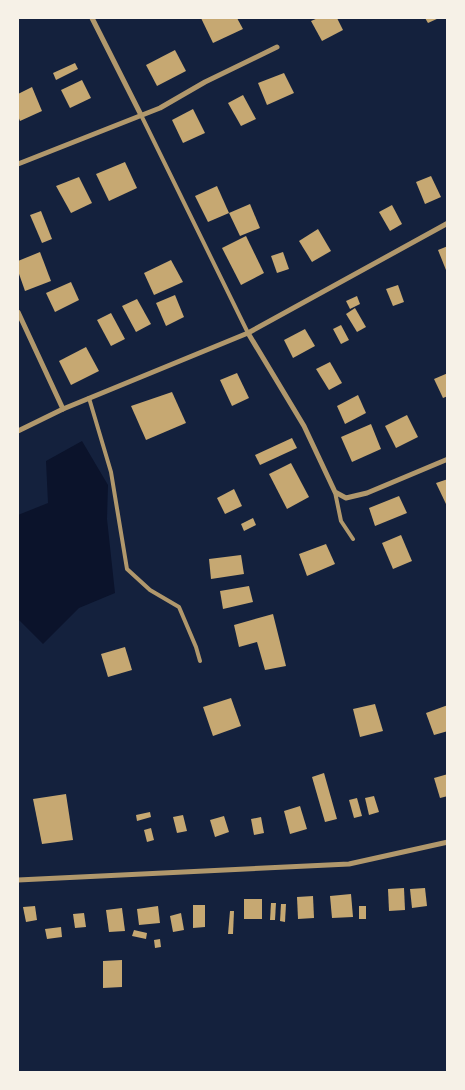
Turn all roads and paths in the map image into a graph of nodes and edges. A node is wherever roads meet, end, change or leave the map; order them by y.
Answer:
1 (92, 18) edge
2 (277, 47) dead end
3 (141, 115) junction
4 (18, 164) edge
5 (448, 224) edge
6 (18, 312) edge
7 (248, 333) junction
8 (89, 398) junction
9 (63, 409) junction
10 (18, 431) edge
11 (448, 459) edge
12 (335, 492) junction
13 (353, 539) dead end
14 (200, 661) dead end
15 (448, 842) edge
16 (18, 880) edge

1 - 3 street
2 - 3 street
3 - 4 street
3 - 7 lane
5 - 7 street
6 - 9 street
7 - 8 street
7 - 12 street
8 - 9 street
8 - 14 lane
9 - 10 street
11 - 12 street
12 - 13 lane
15 - 16 street

